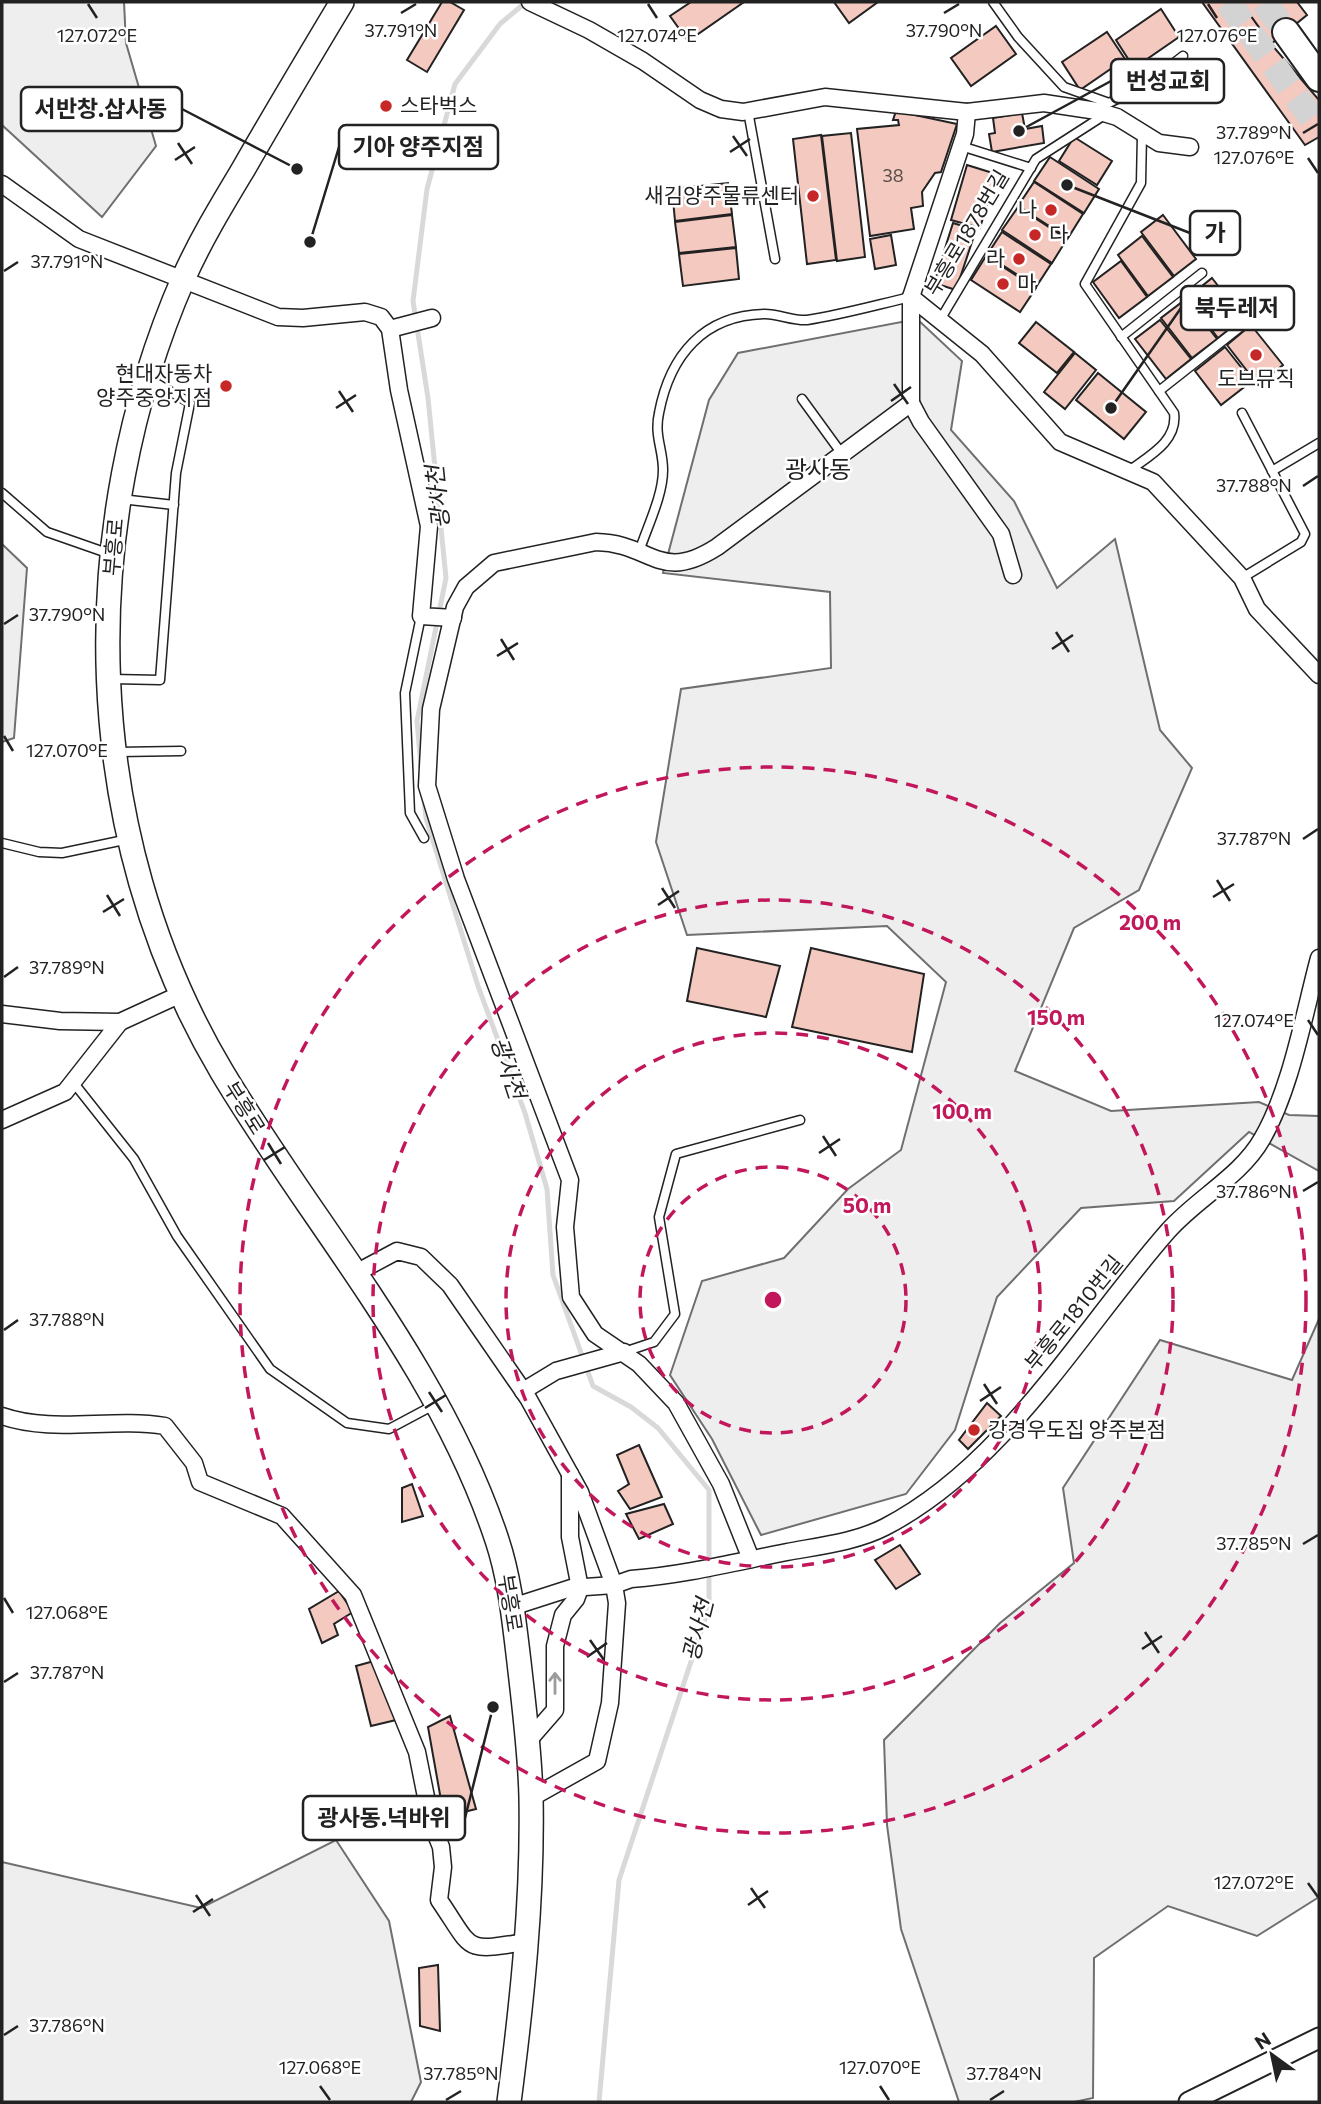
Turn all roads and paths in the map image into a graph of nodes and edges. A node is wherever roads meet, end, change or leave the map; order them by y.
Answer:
1 (342, 2) edge
2 (530, 2) edge
3 (993, 2) edge
4 (1286, 32) tunnel mouth
5 (1183, 57) dead end
6 (1319, 78) edge
7 (748, 111) junction
8 (967, 112) junction
9 (1107, 114) junction
10 (1142, 134) junction
11 (961, 146) junction
12 (1190, 147) dead end
13 (1031, 168) junction
14 (2, 184) edge
15 (775, 259) dead end
16 (1202, 273) dead end
17 (182, 280) junction
18 (911, 297) junction
19 (430, 319) dead end
20 (940, 320) junction
21 (1244, 324) dead end
22 (390, 329) junction
23 (1121, 337) junction
24 (146, 377) junction
25 (1159, 391) junction
26 (802, 399) dead end
27 (911, 403) junction
28 (1242, 413) dead end
29 (1319, 443) edge
30 (842, 454) junction
31 (1130, 470) junction
32 (1272, 471) junction
33 (2, 493) edge
34 (118, 499) junction
35 (174, 505) junction
36 (639, 552) junction
37 (112, 555) junction
38 (1013, 575) dead end
39 (1241, 578) junction
40 (424, 617) junction
41 (451, 618) junction
42 (1319, 675) edge
43 (108, 679) junction
44 (181, 751) dead end
45 (114, 752) junction
46 (424, 838) dead end
47 (129, 839) junction
48 (2, 843) edge
49 (1319, 958) edge
50 (181, 994) junction
51 (2, 1014) edge
52 (120, 1022) junction
53 (76, 1079) junction
54 (800, 1119) dead end
55 (2, 1120) edge
56 (354, 1274) junction
57 (619, 1354) junction
58 (523, 1391) junction
59 (436, 1403) junction
60 (2, 1416) edge
61 (569, 1473) junction
62 (751, 1559) junction
63 (614, 1585) junction
64 (580, 1588) junction
65 (512, 1607) junction
66 (528, 1741) junction
67 (531, 1798) junction
68 (526, 1942) junction
69 (1319, 2038) edge
70 (514, 2063) junction
71 (509, 2102) edge
72 (521, 2102) edge
73 (1189, 2102) edge

1 - 17 main road, 부흥로
2 - 7 street
3 - 5 lane
4 - 6 highway
7 - 8 street
7 - 15 lane
8 - 9 street
8 - 11 street, 부흥로1878번길
9 - 10 street
9 - 13 lane, 부흥로1878번길
10 - 12 street
10 - 23 lane
11 - 13 lane, 부흥로1878번길
11 - 18 street, 부흥로1878번길
13 - 20 lane, 부흥로1878번길
14 - 17 street
16 - 23 lane
17 - 22 street
17 - 24 main road, 부흥로
18 - 20 street, 부흥로1878번길
18 - 27 street, 부흥로1878번길
18 - 36 lane, 부흥로1878번길
19 - 22 street
20 - 31 street, 부흥로1878번길
21 - 25 lane
22 - 40 street
23 - 25 lane
24 - 34 main road, 부흥로
24 - 35 lane
25 - 31 lane
26 - 30 lane
27 - 30 street
27 - 38 street, 부흥로1878번길
28 - 32 lane
29 - 32 lane
30 - 36 street
31 - 39 street, 부흥로1878번길
32 - 39 lane
33 - 37 lane
34 - 35 lane
34 - 37 main road, 부흥로
35 - 43 lane
36 - 41 street
37 - 43 main road, 부흥로
39 - 42 street, 부흥로1878번길
40 - 41 street
40 - 46 lane
41 - 57 street
43 - 45 main road, 부흥로
44 - 45 lane
45 - 47 main road, 부흥로
47 - 48 lane
47 - 50 main road, 부흥로
49 - 62 street, 부흥로1810번길
50 - 52 street
50 - 56 main road, 부흥로
51 - 52 street
52 - 53 street
53 - 55 street
53 - 59 lane
54 - 57 lane
56 - 58 street
56 - 59 main road, 부흥로
57 - 58 street
57 - 62 street
58 - 61 street
59 - 65 main road, 부흥로
60 - 68 street
61 - 63 street
61 - 64 street
62 - 63 street, 부흥로1810번길
63 - 64 street
63 - 67 street
64 - 65 street
66 -> 64 street
65 - 66 main road, 부흥로
66 - 67 main road, 부흥로
67 - 68 main road, 부흥로
68 - 70 main road, 부흥로
69 - 73 street
70 - 71 main road, 부흥로
70 - 72 main road

